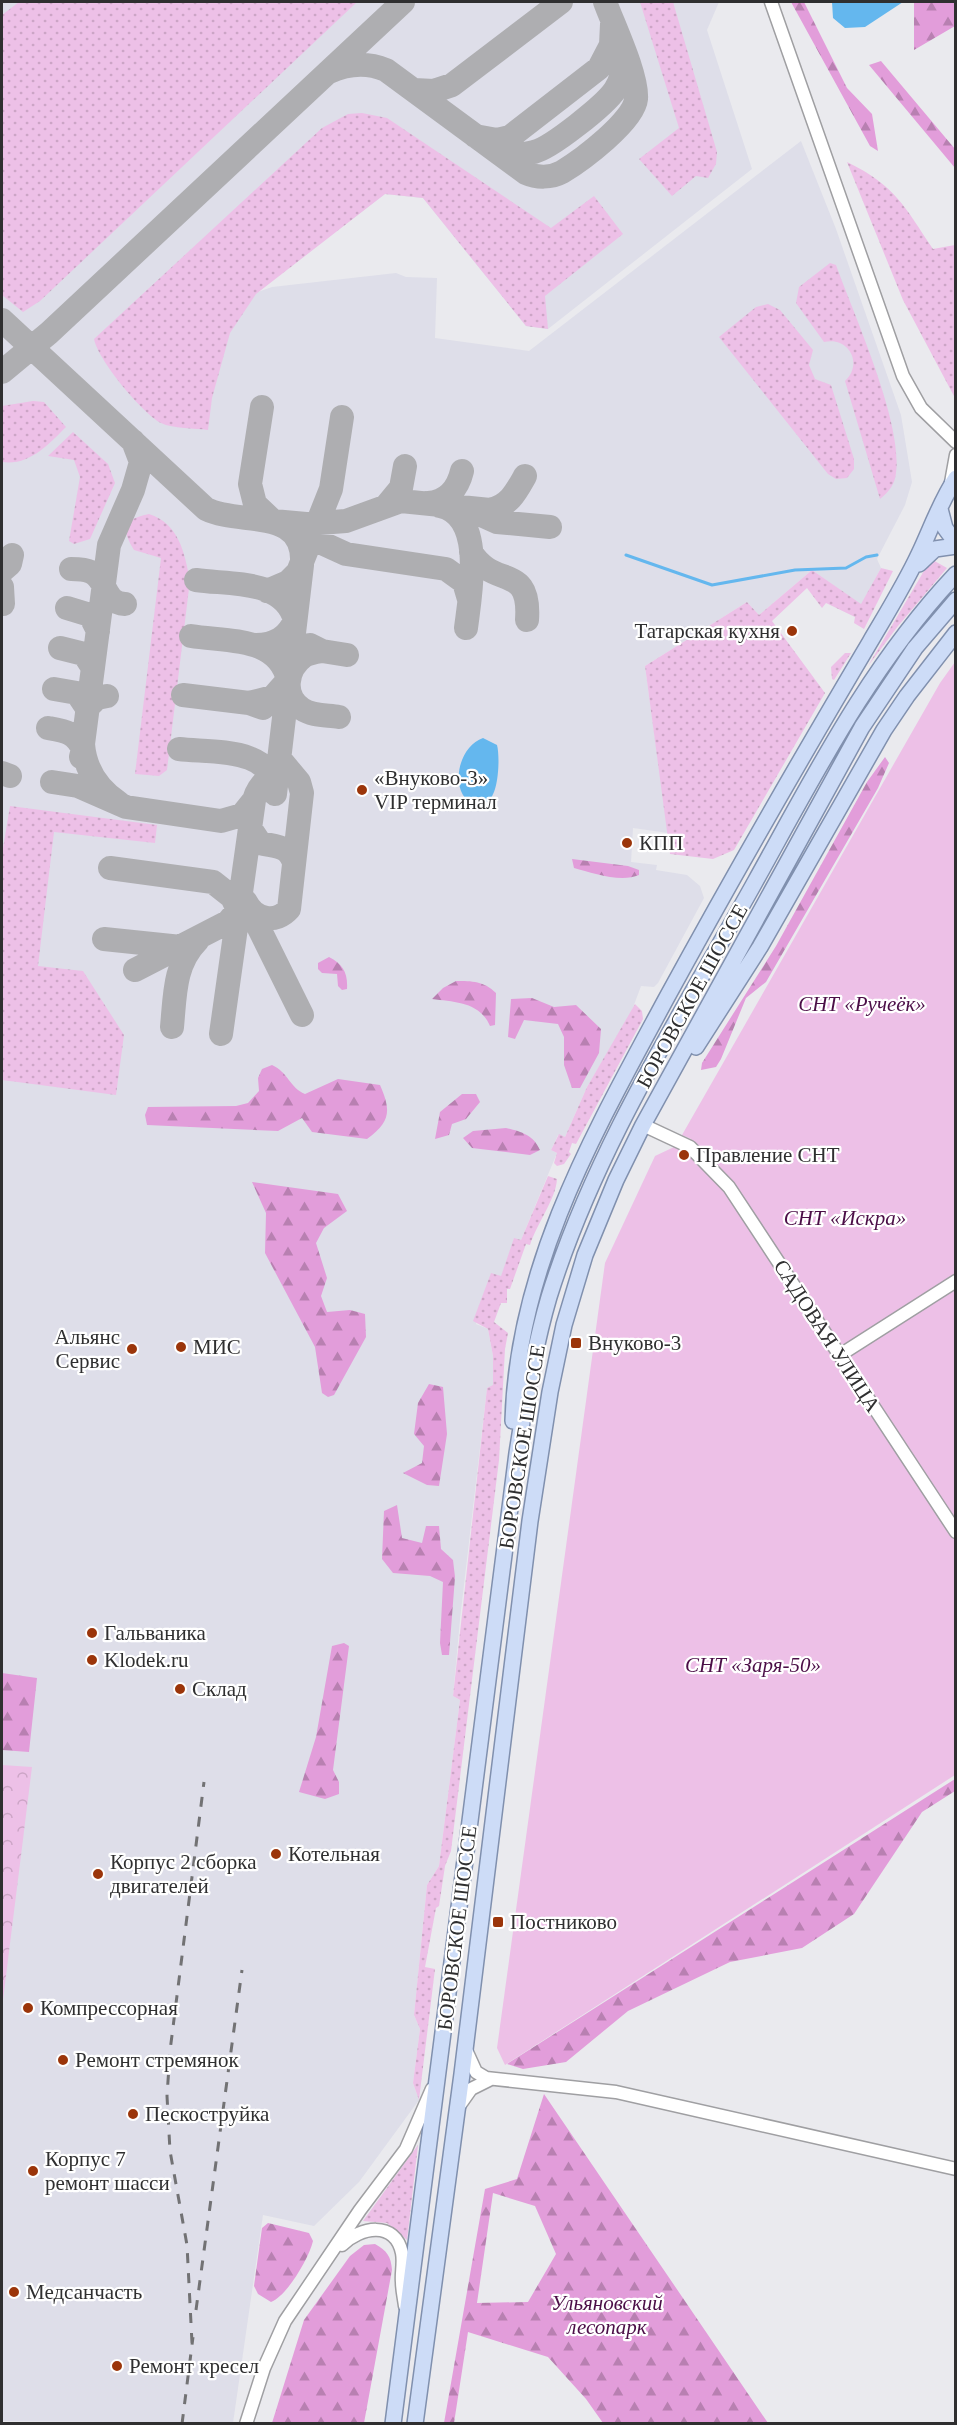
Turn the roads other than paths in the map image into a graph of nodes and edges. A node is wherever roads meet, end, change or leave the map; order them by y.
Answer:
1 (771, 2) edge
2 (954, 443) edge
3 (956, 455) edge
4 (953, 483) edge
5 (940, 509) junction
6 (956, 545) edge
7 (956, 574) edge
8 (909, 575) junction
9 (956, 600) edge
10 (956, 633) edge
11 (664, 1087) junction
12 (643, 1125) junction
13 (956, 1281) edge
14 (840, 1354) junction
15 (517, 1453) junction
16 (955, 1529) edge
17 (465, 2046) junction
18 (440, 2066) junction
19 (491, 2079) junction
20 (458, 2108) junction
21 (956, 2169) edge
22 (321, 2267) junction
23 (407, 2316) junction
24 (246, 2424) edge
25 (393, 2424) edge
26 (415, 2424) edge

1 - 2 street
3 - 4 street
4 - 5 main road
5 - 6 main road
5 - 8 main road
6 - 8 main road
7 - 15 main road, БОРОВСКОЕ ШОССЕ
8 - 15 main road
9 - 11 main road, БОРОВСКОЕ ШОССЕ
10 - 11 main road
11 - 12 main road, БОРОВСКОЕ ШОССЕ
12 - 14 street, САДОВАЯ УЛИЦА
12 - 17 main road, БОРОВСКОЕ ШОССЕ
13 - 14 street
14 - 16 street, САДОВАЯ УЛИЦА
15 - 18 main road, БОРОВСКОЕ ШОССЕ
17 - 19 street
17 - 20 main road, БОРОВСКОЕ ШОССЕ
18 - 22 street
18 - 23 main road, БОРОВСКОЕ ШОССЕ
19 - 20 street
19 - 21 street
20 - 26 main road, БОРОВСКОЕ ШОССЕ
22 - 23 street
22 - 24 street
23 - 25 main road, БОРОВСКОЕ ШОССЕ

